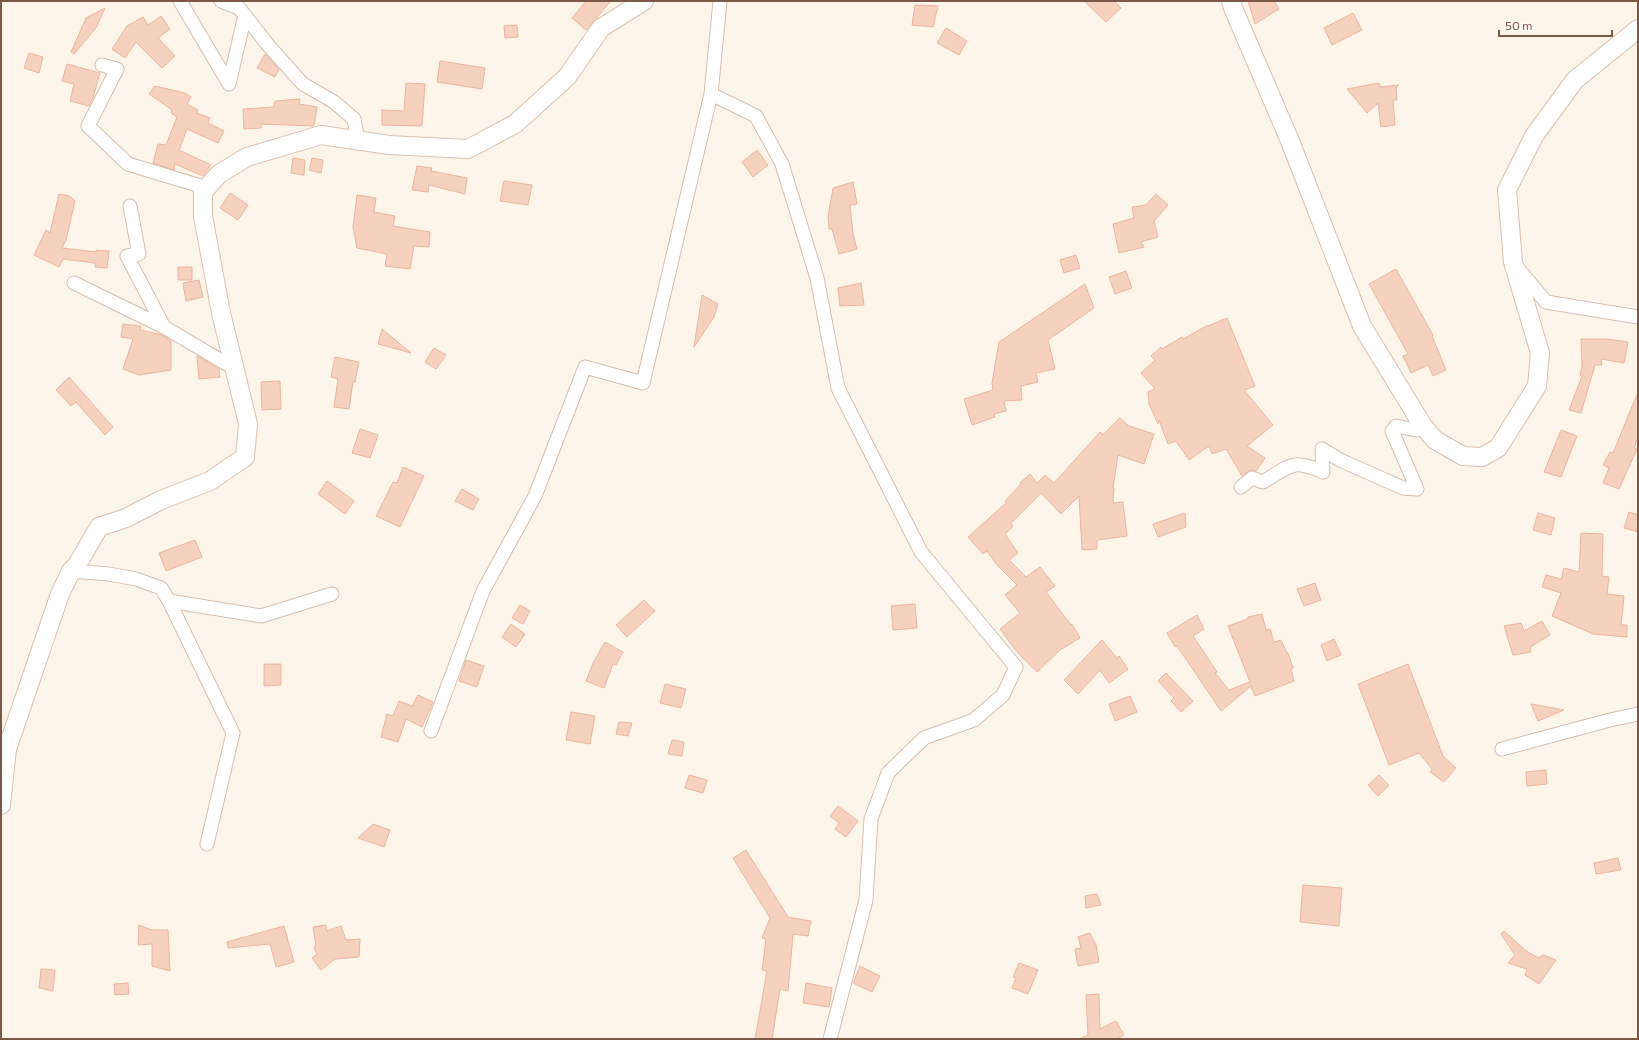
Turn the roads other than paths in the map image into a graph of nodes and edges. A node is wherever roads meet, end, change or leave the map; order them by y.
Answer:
1 (180, 1) edge
2 (221, 1) edge
3 (644, 1) edge
4 (720, 1) edge
5 (1231, 1) edge
6 (245, 15) junction
7 (1638, 29) edge
8 (102, 65) dead end
9 (711, 94) junction
10 (358, 140) junction
11 (207, 188) junction
12 (130, 206) dead end
13 (1513, 262) junction
14 (74, 283) dead end
15 (1638, 317) edge
16 (164, 327) junction
17 (235, 369) junction
18 (1423, 426) junction
19 (1241, 487) dead end
20 (71, 571) junction
21 (332, 594) dead end
22 (169, 601) junction
23 (1638, 714) edge
24 (431, 731) dead end
25 (1502, 749) dead end
26 (1, 805) edge
27 (207, 844) dead end
28 (830, 1039) edge

1 - 6 street
2 - 6 street
3 - 10 street
4 - 9 street
5 - 18 street
6 - 10 street
7 - 13 street
8 - 11 street
9 - 24 street
9 - 28 street
10 - 11 street
11 - 17 street
12 - 16 street
13 - 15 street
13 - 18 street
14 - 16 street
16 - 17 street
17 - 20 street
18 - 19 street
20 - 22 street
20 - 26 street
21 - 22 street
22 - 27 street
23 - 25 street

